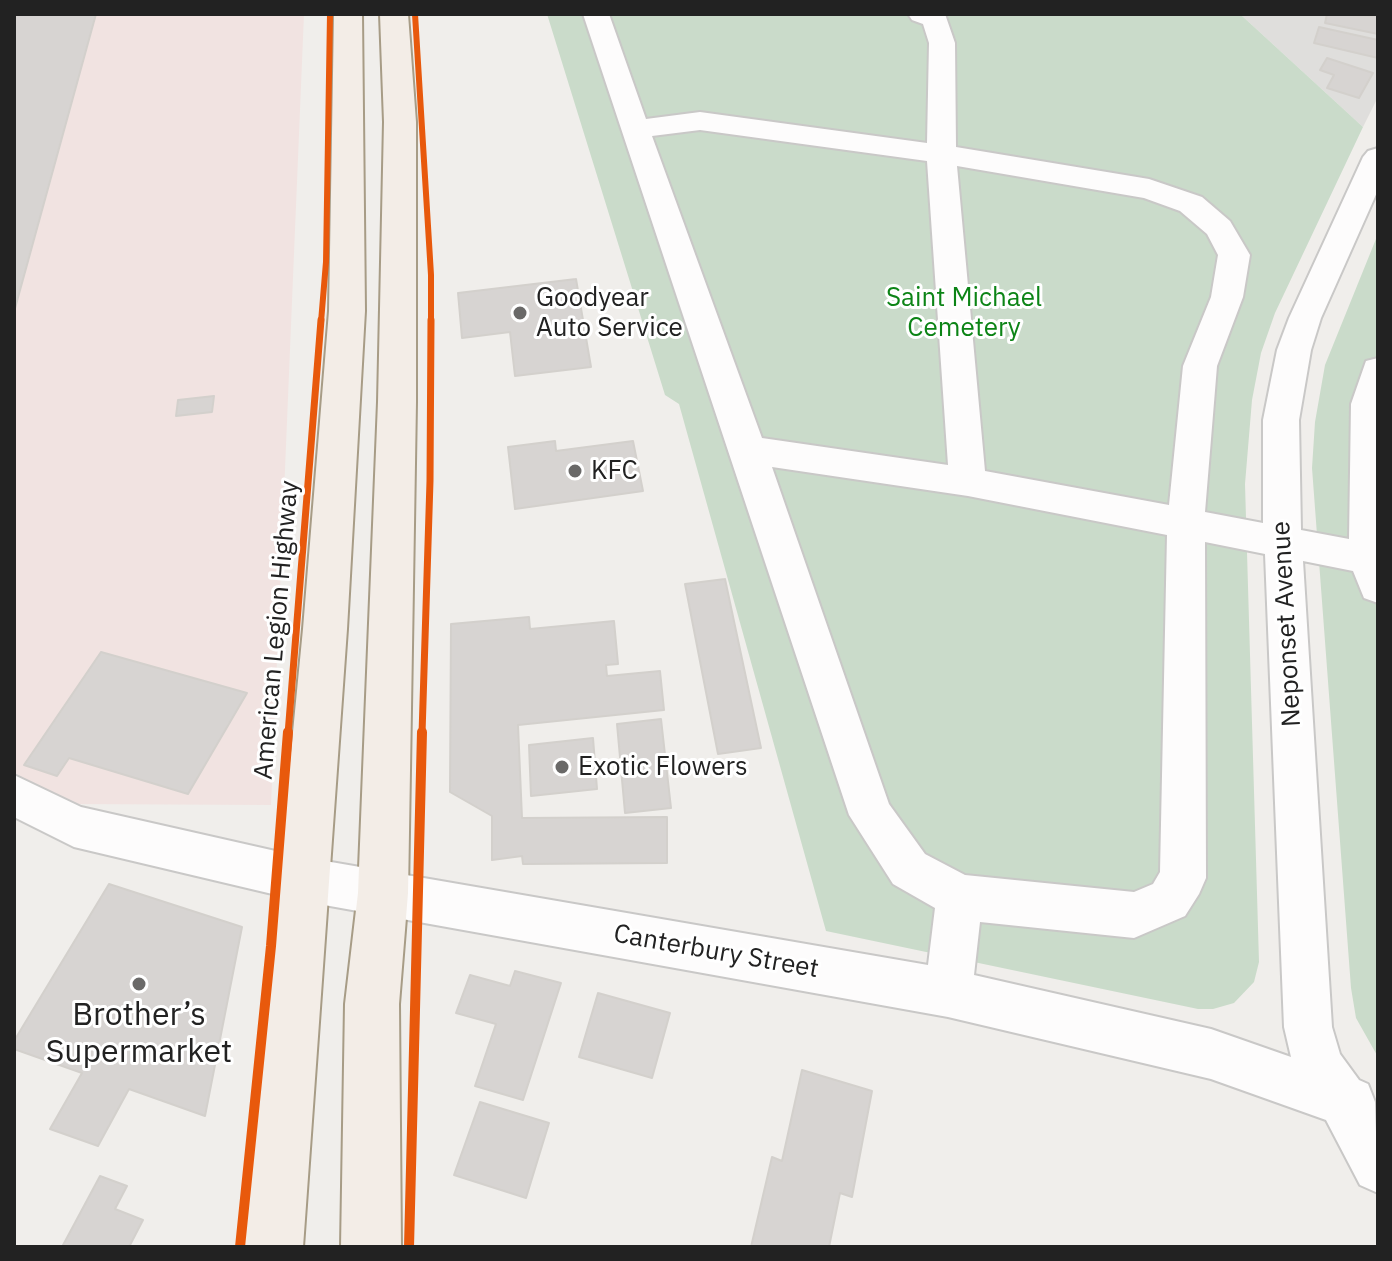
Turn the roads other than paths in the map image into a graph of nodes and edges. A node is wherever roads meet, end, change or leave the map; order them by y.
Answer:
1 (348, 14) edge
2 (394, 14) edge
3 (596, 14) edge
4 (921, 14) edge
5 (635, 129) junction
6 (941, 154) junction
7 (1378, 157) edge
8 (1378, 370) edge
9 (748, 450) junction
10 (968, 482) junction
11 (1186, 521) junction
12 (1284, 544) junction
13 (1373, 572) edge
14 (14, 795) edge
15 (302, 879) junction
16 (383, 893) junction
17 (960, 897) junction
18 (948, 993) junction
19 (1361, 1105) edge
20 (1378, 1167) edge
21 (273, 1247) edge
22 (371, 1247) edge

1 - 15 main road, American Legion Highway
2 - 16 main road
3 - 5 street
4 - 6 street
5 - 6 street
5 - 9 street
6 - 10 street
6 - 11 street
7 - 12 street, Neponset Avenue
8 - 13 street
9 - 10 street
9 - 17 street
10 - 11 street
11 - 12 street
11 - 17 street
12 - 13 street
12 - 19 street, Neponset Avenue
14 - 15 street, Canterbury Street
15 - 16 street, Canterbury Street
15 - 21 main road, American Legion Highway
16 - 18 street, Canterbury Street
16 - 22 main road
17 - 18 street
18 - 19 street, Canterbury Street
19 - 20 street

